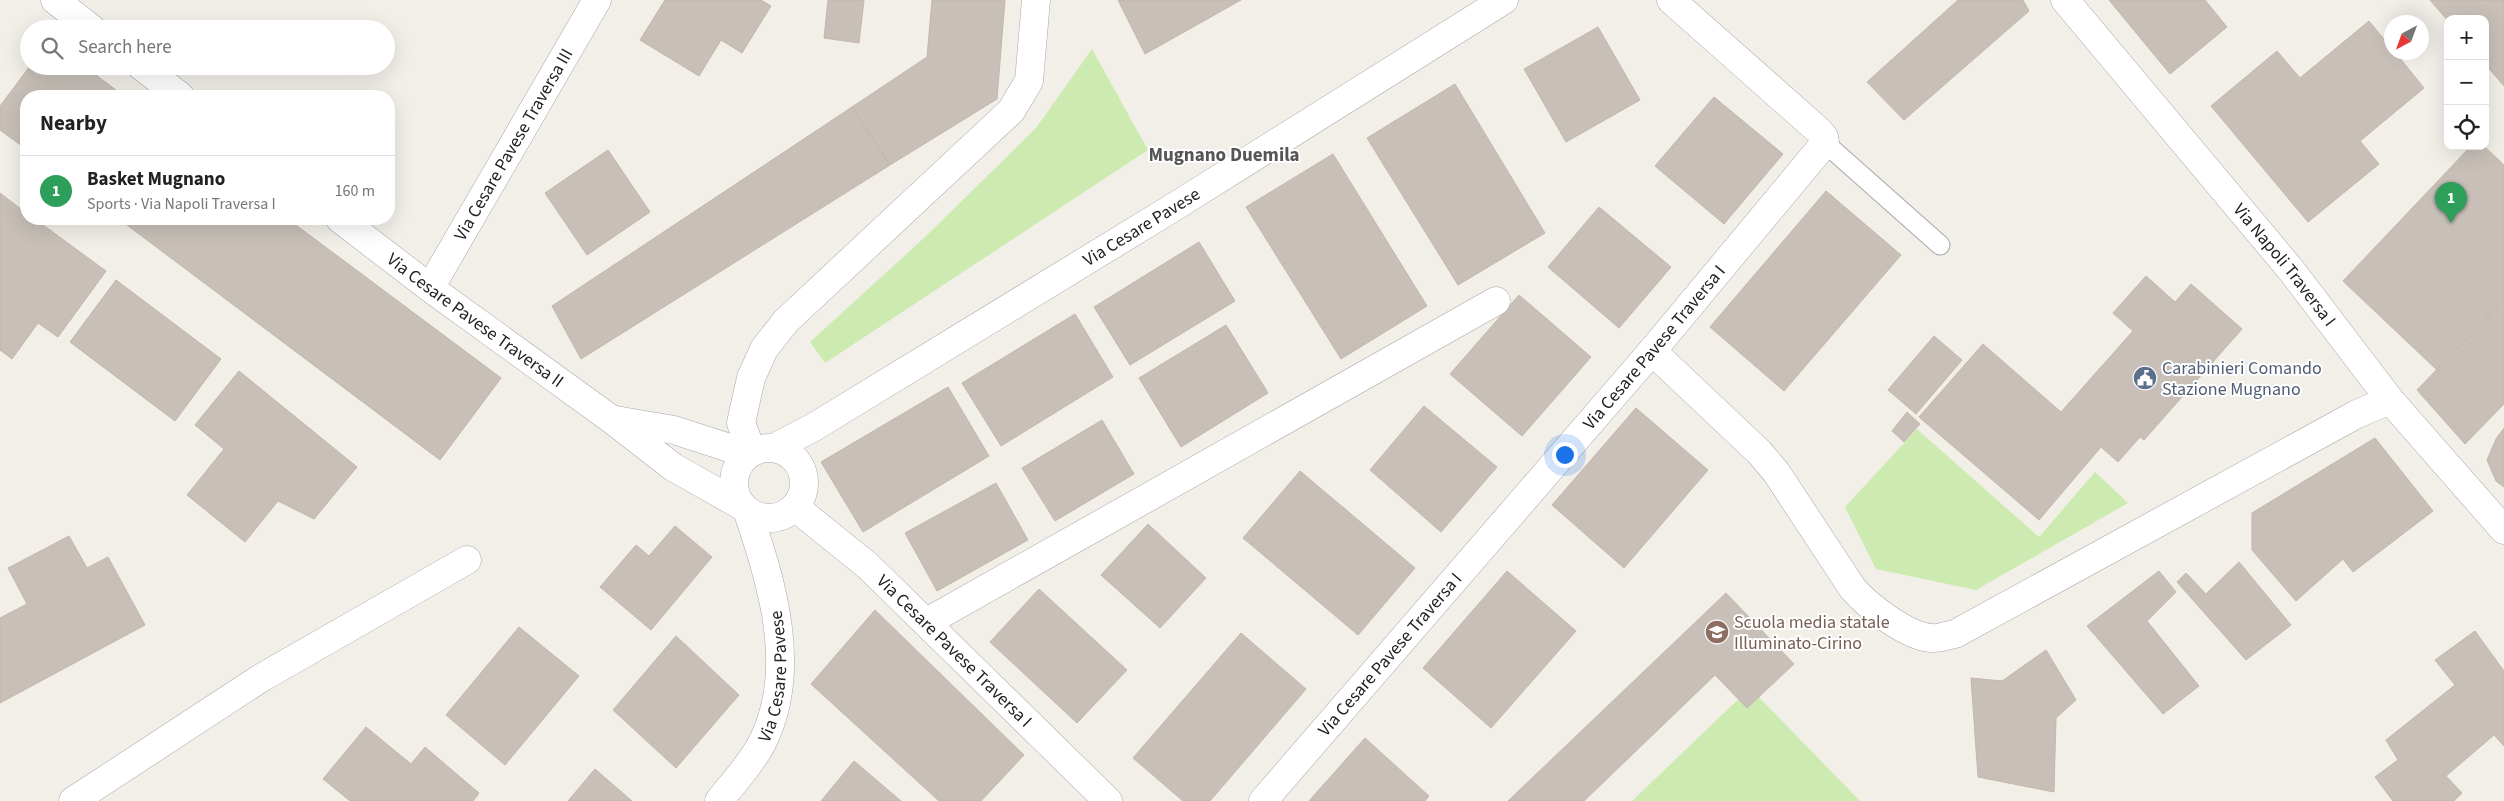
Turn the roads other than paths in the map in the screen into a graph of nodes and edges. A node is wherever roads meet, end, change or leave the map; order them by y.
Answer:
1 (54, 0) edge
2 (597, 0) edge
3 (1036, 0) edge
4 (1504, 0) edge
5 (1671, 0) edge
6 (2065, 0) edge
7 (80, 20) edge
8 (153, 75) edge
9 (172, 90) edge
10 (1825, 143) junction
11 (348, 225) edge
12 (1940, 245) dead end
13 (430, 288) junction
14 (1496, 302) dead end
15 (1652, 351) junction
16 (2390, 400) junction
17 (611, 419) junction
18 (758, 452) junction
19 (795, 507) junction
20 (745, 508) junction
21 (2504, 530) edge
22 (467, 560) dead end
23 (927, 622) junction
24 (73, 801) edge
25 (719, 801) edge
26 (1108, 801) edge
27 (1263, 801) edge

1 - 7 street
2 - 13 street, Via Cesare Pavese Traversa III
3 - 18 street
4 - 18 street, Via Cesare Pavese
5 - 10 street
6 - 16 street, Via Napoli Traversa I
8 - 9 street
10 - 12 lane
10 - 15 street, Via Cesare Pavese Traversa I
11 - 13 street, Via Cesare Pavese Traversa II
13 - 17 street, Via Cesare Pavese Traversa II
14 - 23 street
15 - 16 street
15 - 27 street, Via Cesare Pavese Traversa I
16 - 21 street, Via Napoli Traversa I
17 - 18 street, Via Cesare Pavese Traversa II
17 - 20 street, Via Cesare Pavese Traversa II
18 - 19 street
18 - 20 street
19 - 20 street
19 - 23 street, Via Cesare Pavese Traversa I
20 - 25 street, Via Cesare Pavese
22 - 24 street
23 - 26 street, Via Cesare Pavese Traversa I

